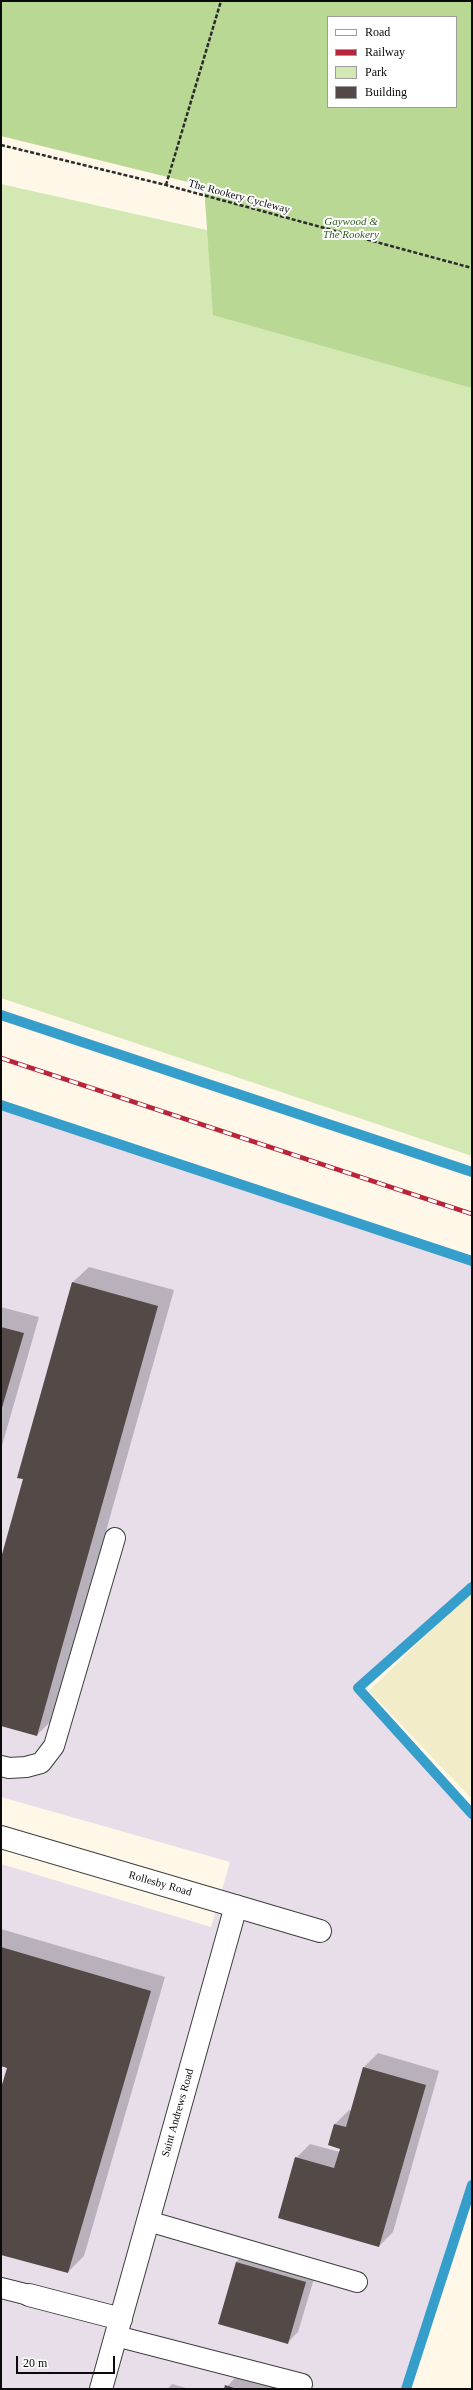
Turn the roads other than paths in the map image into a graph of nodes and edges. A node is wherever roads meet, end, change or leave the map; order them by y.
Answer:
1 (115, 1538) dead end
2 (1, 1766) edge
3 (1, 1837) edge
4 (236, 1906) junction
5 (320, 1931) dead end
6 (148, 2221) junction
7 (357, 2282) dead end
8 (1, 2288) edge
9 (29, 2295) joint
10 (118, 2328) junction
11 (302, 2384) dead end
12 (101, 2389) edge

1 - 2 lane
3 - 4 street, Rollesby Road
4 - 5 street, Rollesby Road
4 - 6 street, Saint Andrews Road
6 - 7 lane
6 - 10 street, Saint Andrews Road
8 - 9 lane
9 - 10 street
10 - 11 lane
10 - 12 street, Saint Andrews Road

